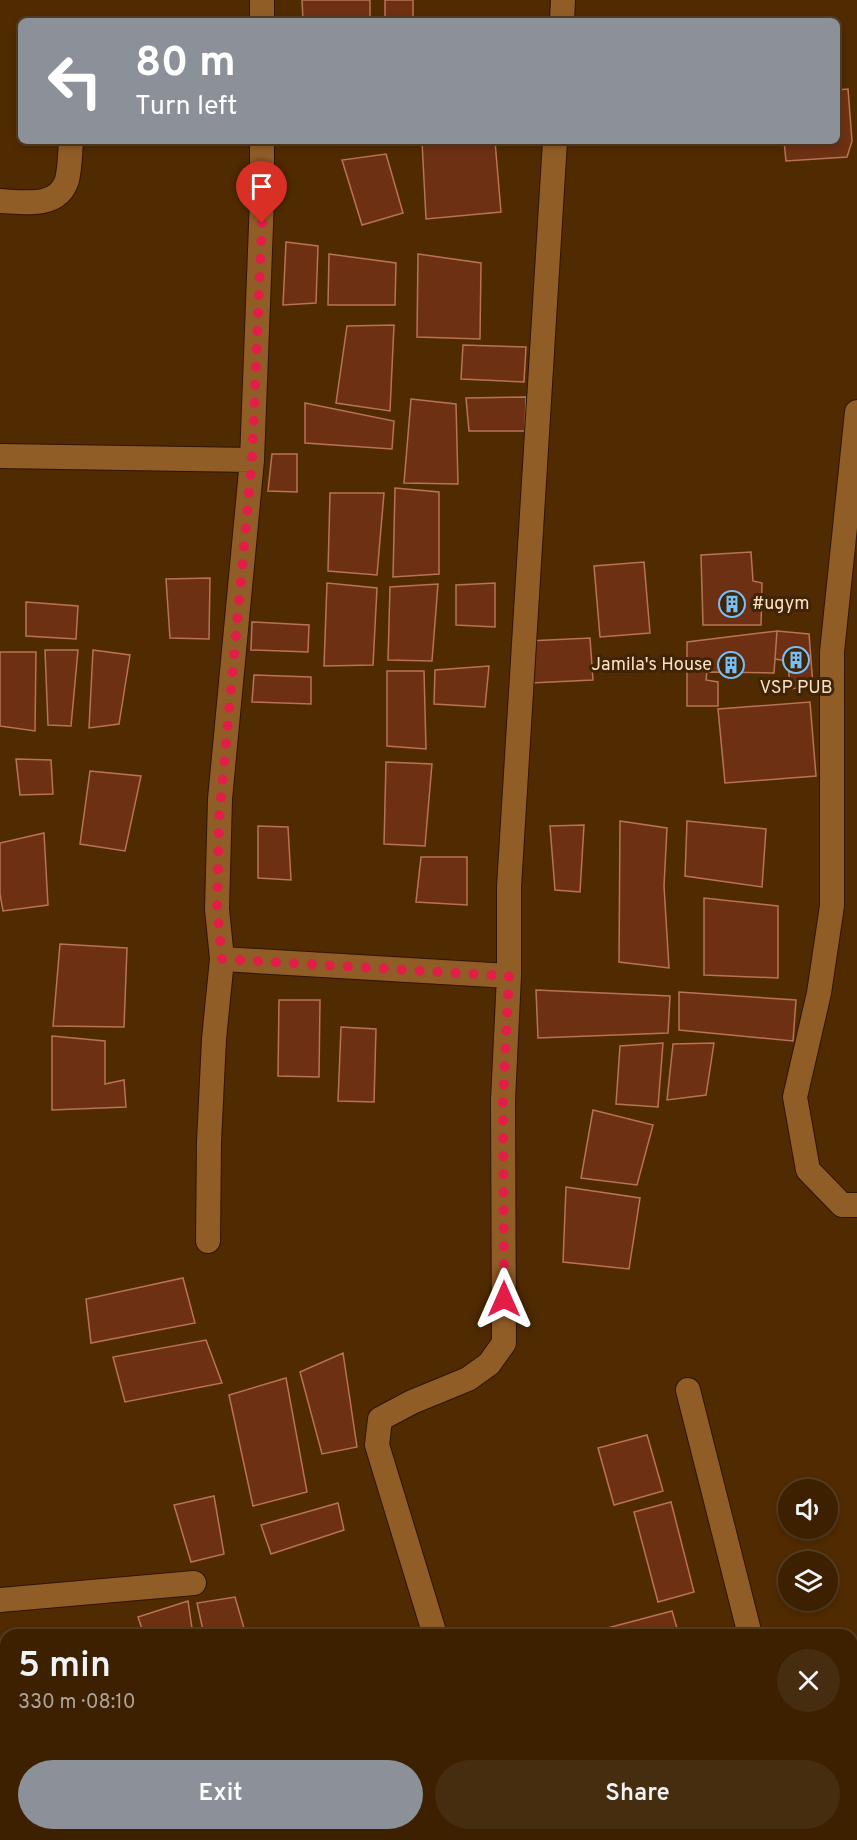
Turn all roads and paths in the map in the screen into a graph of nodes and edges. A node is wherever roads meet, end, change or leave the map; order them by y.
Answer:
1 (262, 0) edge
2 (563, 0) edge
3 (262, 18) edge
4 (562, 18) edge
5 (71, 144) edge
6 (262, 144) edge
7 (555, 144) edge
8 (0, 201) edge
9 (857, 412) edge
10 (0, 456) edge
11 (252, 460) junction
12 (222, 959) junction
13 (509, 976) junction
14 (857, 1205) edge
15 (208, 1241) dead end
16 (688, 1390) dead end
17 (195, 1583) dead end
18 (0, 1600) edge
19 (433, 1629) edge
20 (748, 1629) edge

1 - 3 street
2 - 4 street
5 - 8 street
6 - 11 street
7 - 13 street
9 - 14 street
10 - 11 street
11 - 12 street
12 - 13 street
12 - 15 street
13 - 19 street
16 - 20 street
17 - 18 street

